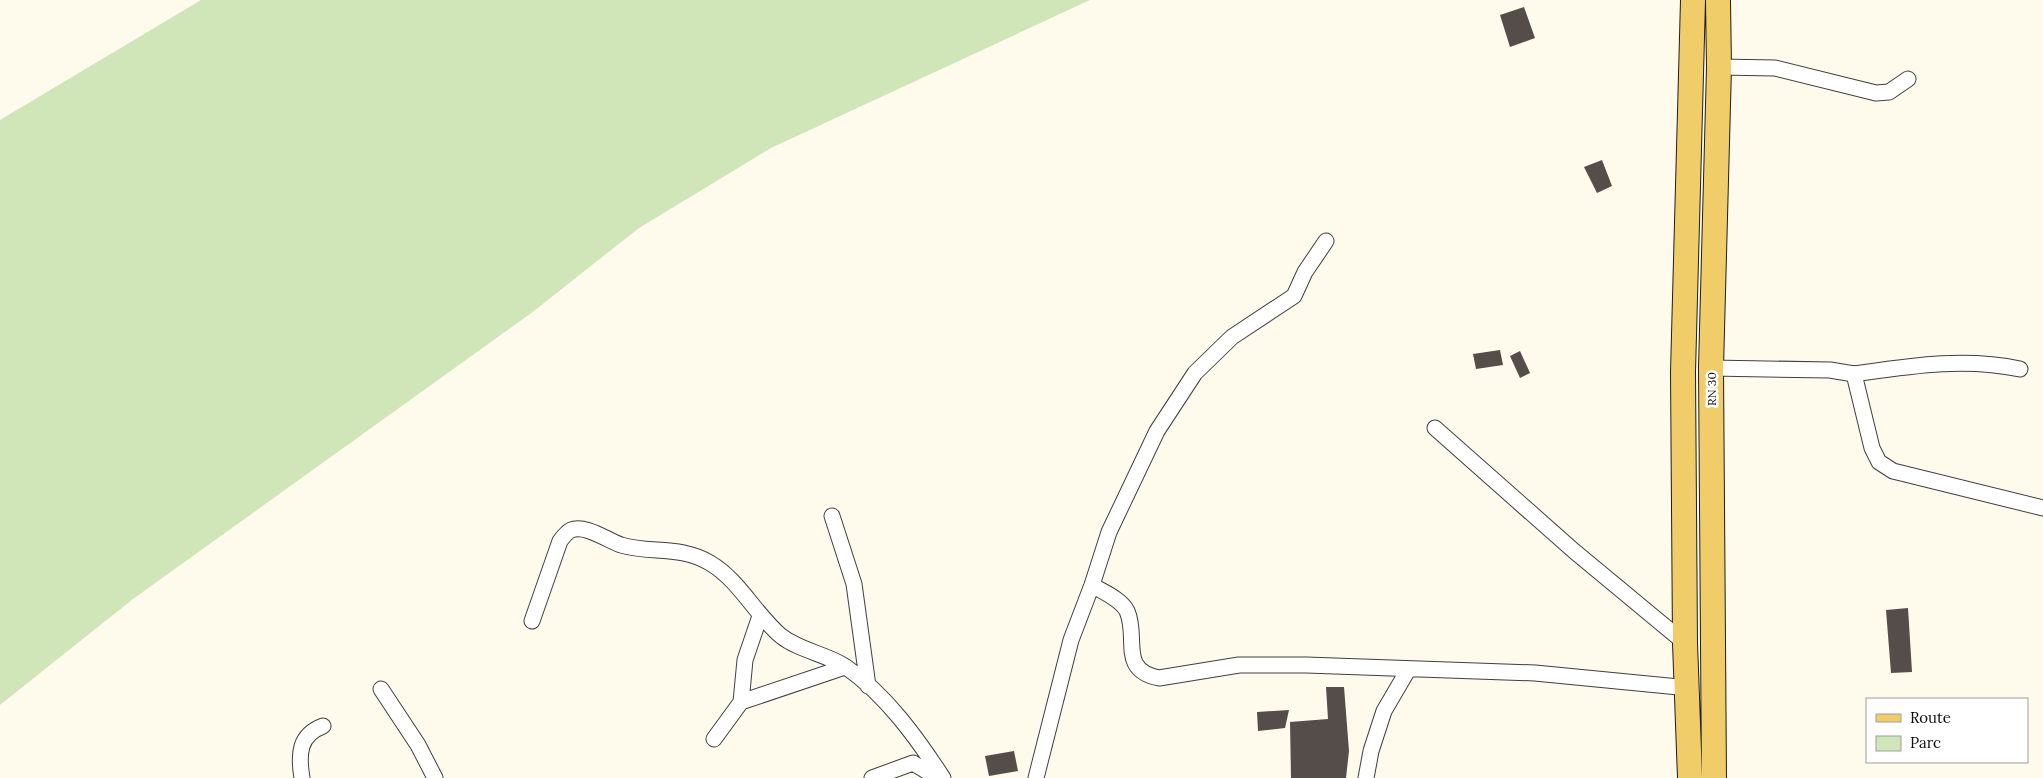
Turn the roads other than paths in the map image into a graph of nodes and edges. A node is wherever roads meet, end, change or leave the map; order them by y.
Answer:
1 (1693, 0) edge
2 (1718, 0) edge
3 (1719, 66) junction
4 (1908, 79) dead end
5 (1326, 241) dead end
6 (1711, 368) junction
7 (2020, 369) dead end
8 (1854, 374) junction
9 (1435, 428) dead end
10 (2043, 508) edge
11 (832, 516) dead end
12 (1092, 585) junction
13 (760, 616) junction
14 (532, 621) dead end
15 (1685, 643) junction
16 (845, 666) junction
17 (1408, 670) junction
18 (868, 686) junction
19 (1689, 688) junction
20 (381, 689) dead end
21 (741, 702) junction
22 (324, 726) dead end
23 (714, 739) dead end
24 (917, 740) junction
25 (913, 763) junction
26 (302, 778) edge
27 (436, 778) edge
28 (872, 778) edge
29 (938, 778) edge
30 (944, 778) edge
31 (1036, 778) edge
32 (1366, 778) edge
33 (1690, 778) edge
34 (1714, 778) edge

1 - 15 main road
2 - 3 main road, RN 30 / RN 30
3 - 4 street
3 - 6 main road, RN 30 / RN 30
5 - 12 street
6 - 8 street
6 - 34 main road, RN 30 / RN 30
7 - 8 street
8 - 10 street
9 - 15 street
11 - 18 street
12 - 17 street
12 - 31 street
13 - 14 street
13 - 16 street
13 - 21 street
15 - 19 main road
16 - 18 street
16 - 21 street
17 - 19 street
17 - 32 street
18 - 24 street
19 - 33 main road
20 - 27 street
21 - 23 street
22 - 26 street
24 - 25 street
24 - 30 street
25 - 28 street
25 - 29 street

